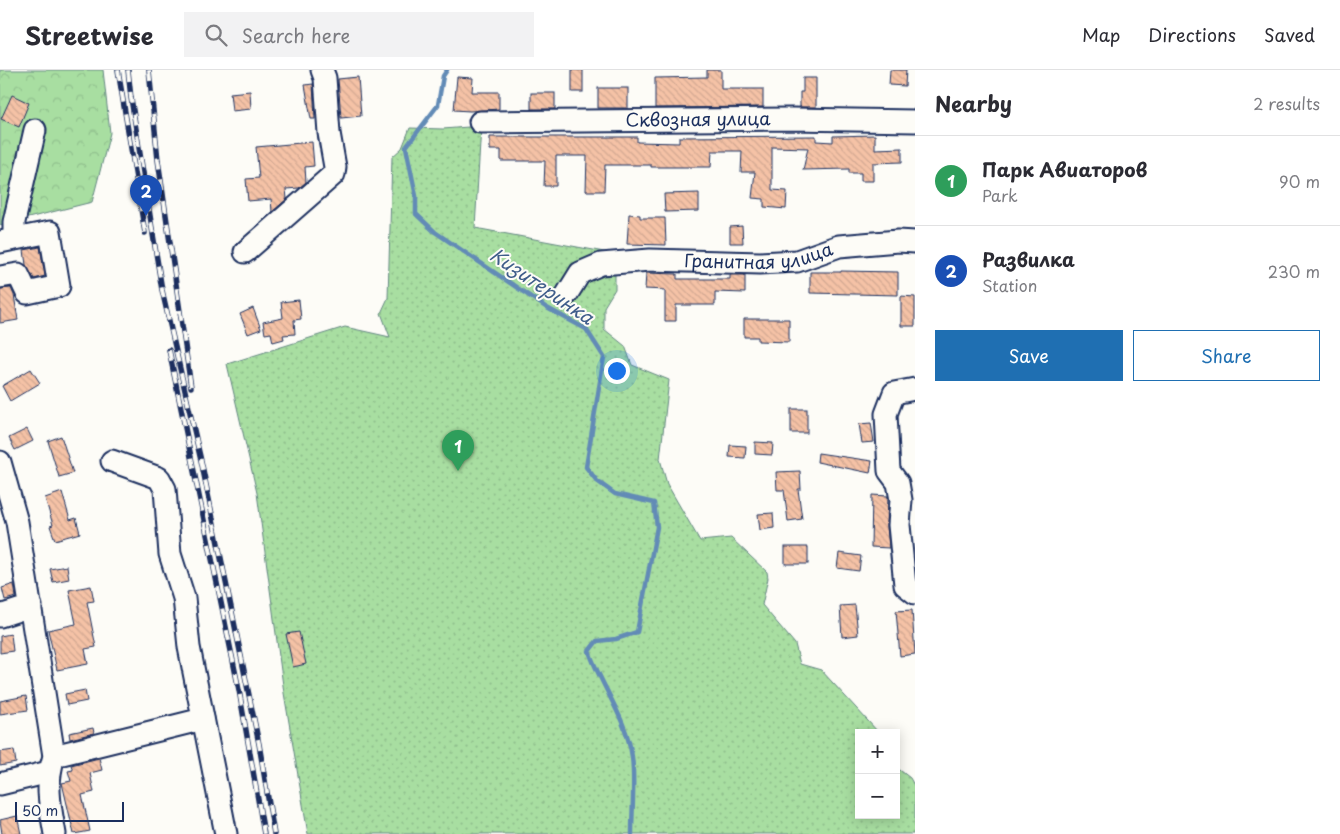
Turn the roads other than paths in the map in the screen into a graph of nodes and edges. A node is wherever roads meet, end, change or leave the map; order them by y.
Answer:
1 (322, 70) edge
2 (915, 121) edge
3 (480, 122) dead end
4 (35, 130) dead end
5 (7, 241) edge
6 (915, 242) edge
7 (245, 252) dead end
8 (0, 277) edge
9 (567, 294) dead end
10 (915, 389) edge
11 (112, 461) dead end
12 (0, 462) edge
13 (915, 593) edge
14 (30, 606) junction
15 (0, 616) edge
16 (203, 719) junction
17 (51, 764) junction
18 (0, 784) edge
19 (55, 834) edge
20 (226, 834) edge

1 - 7 street
2 - 3 street, Сквозная улица
4 - 5 street
5 - 8 street
6 - 9 street, Гранитная улица
10 - 13 street
11 - 16 street
12 - 14 street
14 - 15 street
14 - 17 street
16 - 17 street
16 - 20 street
17 - 18 street
17 - 19 street

